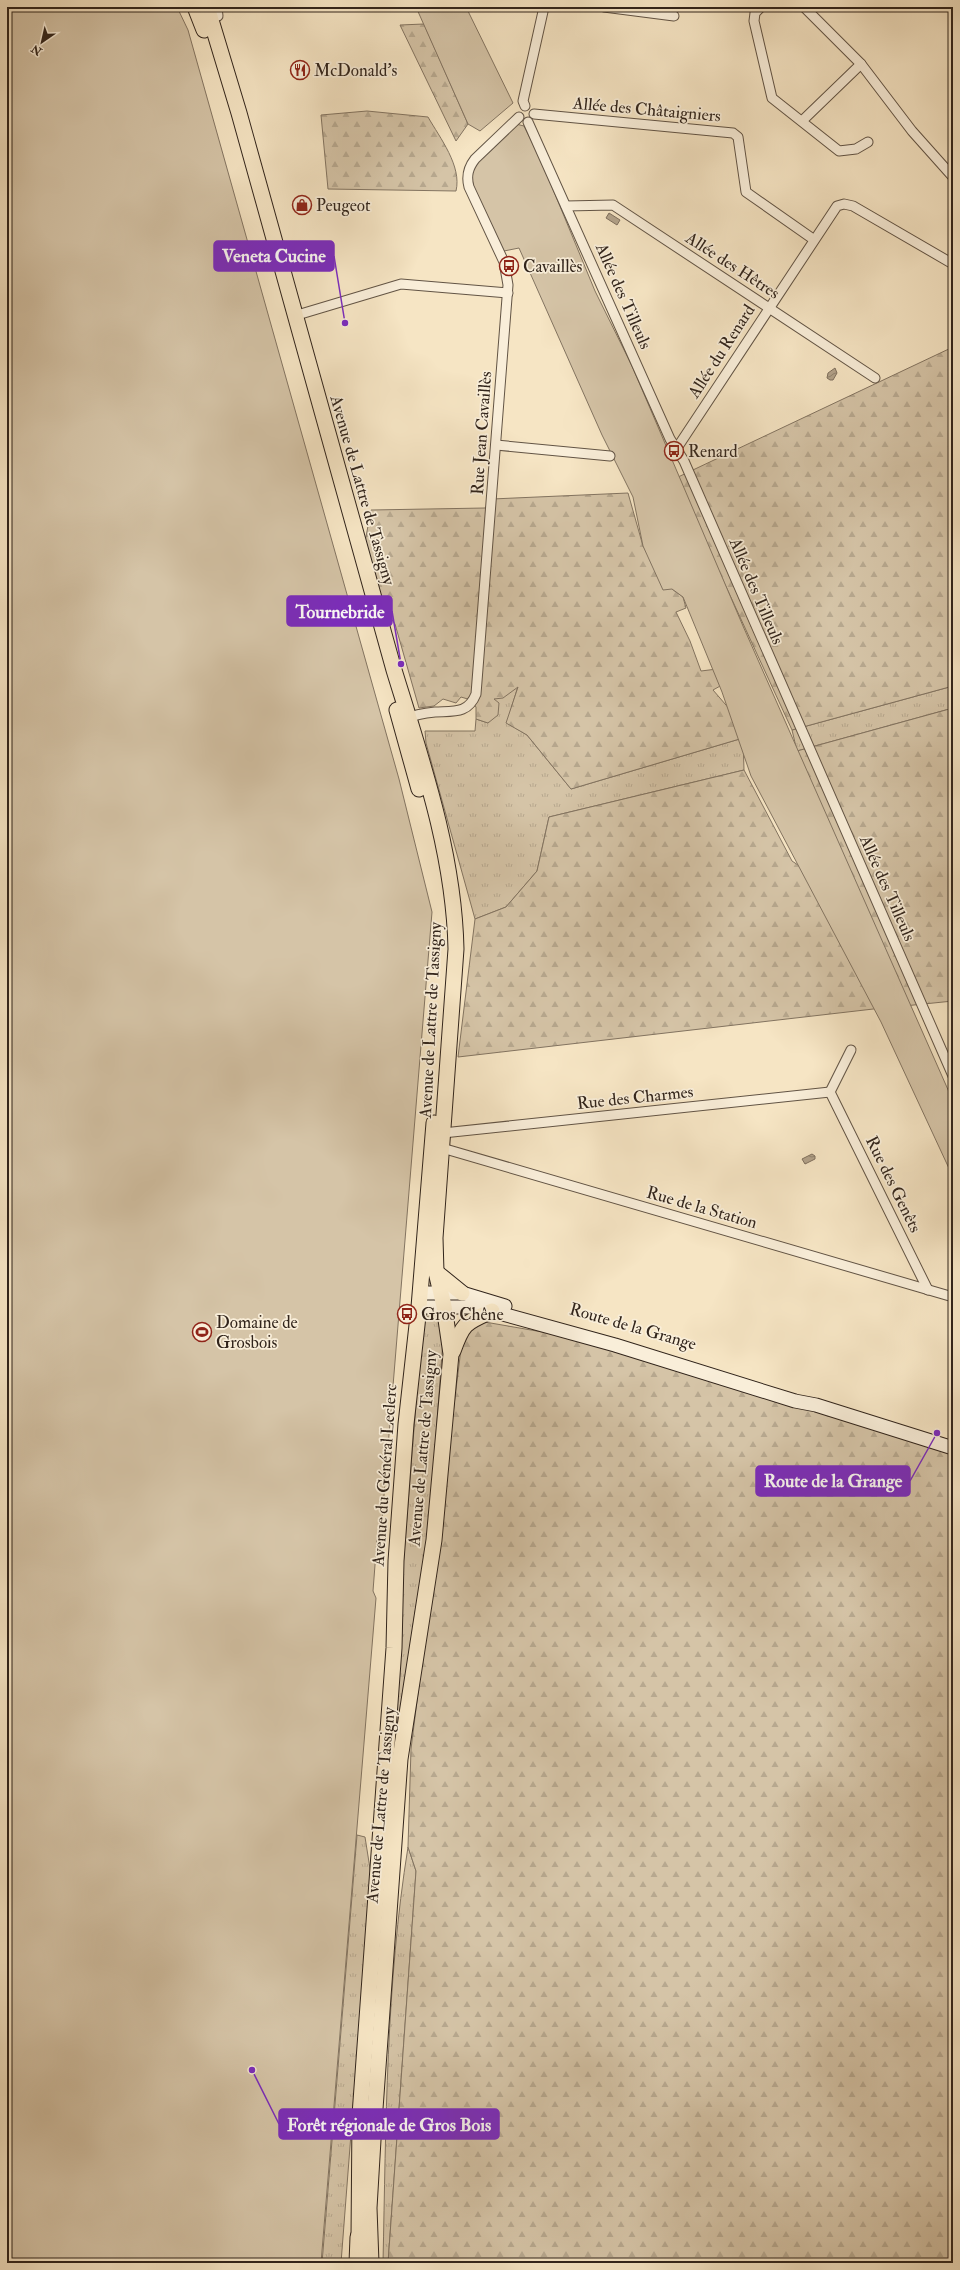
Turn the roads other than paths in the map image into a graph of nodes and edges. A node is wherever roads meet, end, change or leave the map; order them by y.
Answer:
1 (195, 7) edge
2 (544, 7) edge
3 (604, 7) edge
4 (761, 7) edge
5 (804, 7) edge
6 (214, 10) edge
7 (674, 16) dead end
8 (860, 64) junction
9 (525, 106) junction
10 (534, 114) junction
11 (519, 117) junction
12 (528, 122) junction
13 (802, 122) junction
14 (868, 142) dead end
15 (953, 177) edge
16 (566, 206) junction
17 (813, 239) junction
18 (953, 264) edge
19 (508, 293) junction
20 (768, 307) junction
21 (294, 316) junction
22 (876, 378) dead end
23 (496, 445) junction
24 (677, 448) junction
25 (610, 456) dead end
26 (404, 720) junction
27 (851, 1050) dead end
28 (953, 1076) edge
29 (830, 1092) junction
30 (443, 1140) junction
31 (436, 1272) junction
32 (928, 1290) junction
33 (462, 1292) junction
34 (953, 1297) edge
35 (442, 1299) junction
36 (419, 1300) junction
37 (492, 1307) junction
38 (452, 1354) junction
39 (953, 1440) edge
40 (953, 1448) edge
41 (358, 2237) junction
42 (353, 2263) edge
43 (358, 2263) edge
44 (371, 2263) edge

1 - 26 main road
2 - 9 street
3 - 7 street
4 - 13 street
5 - 8 street
6 - 21 main road, Avenue de Lattre de Tassigny
8 - 13 street
8 - 15 street
9 - 10 street
9 - 11 street
10 - 12 street
10 - 17 street, Allée des Châtaigniers
11 - 12 street
11 - 19 street, Rue Jean Cavaillès
12 - 16 street, Allée des Tilleuls
13 - 14 street
16 - 20 street, Allée des Hêtres
16 - 24 street, Allée des Tilleuls
17 - 18 street, Allée du Renard
17 - 20 street, Allée du Renard
19 - 21 street
19 - 23 street, Rue Jean Cavaillès
20 - 22 street, Allée des Hêtres
20 - 24 street, Allée du Renard
21 - 26 main road, Avenue de Lattre de Tassigny
23 - 25 street
23 - 26 street, Rue Jean Cavaillès
24 - 28 street, Allée des Tilleuls
26 - 30 main road, Avenue de Lattre de Tassigny
26 - 36 main road, Avenue du Général Leclerc
27 - 29 street
29 - 30 street, Rue des Charmes
29 - 32 street, Rue des Genêts
30 - 31 main road, Avenue de Lattre de Tassigny
30 - 32 street, Rue de la Station
31 - 33 main road
31 - 35 main road, Avenue de Lattre de Tassigny
32 - 34 street, Rue de la Station
33 - 35 main road, Route de la Grange
33 - 37 main road, Route de la Grange
35 - 36 main road
35 - 37 main road, Route de la Grange
35 - 38 main road, Avenue de Lattre de Tassigny
36 - 41 main road, Avenue du Général Leclerc
37 - 38 main road
37 - 39 main road, Route de la Grange
37 - 40 main road, Route de la Grange
38 - 44 main road, Avenue de Lattre de Tassigny
41 - 42 main road
41 - 43 highway

